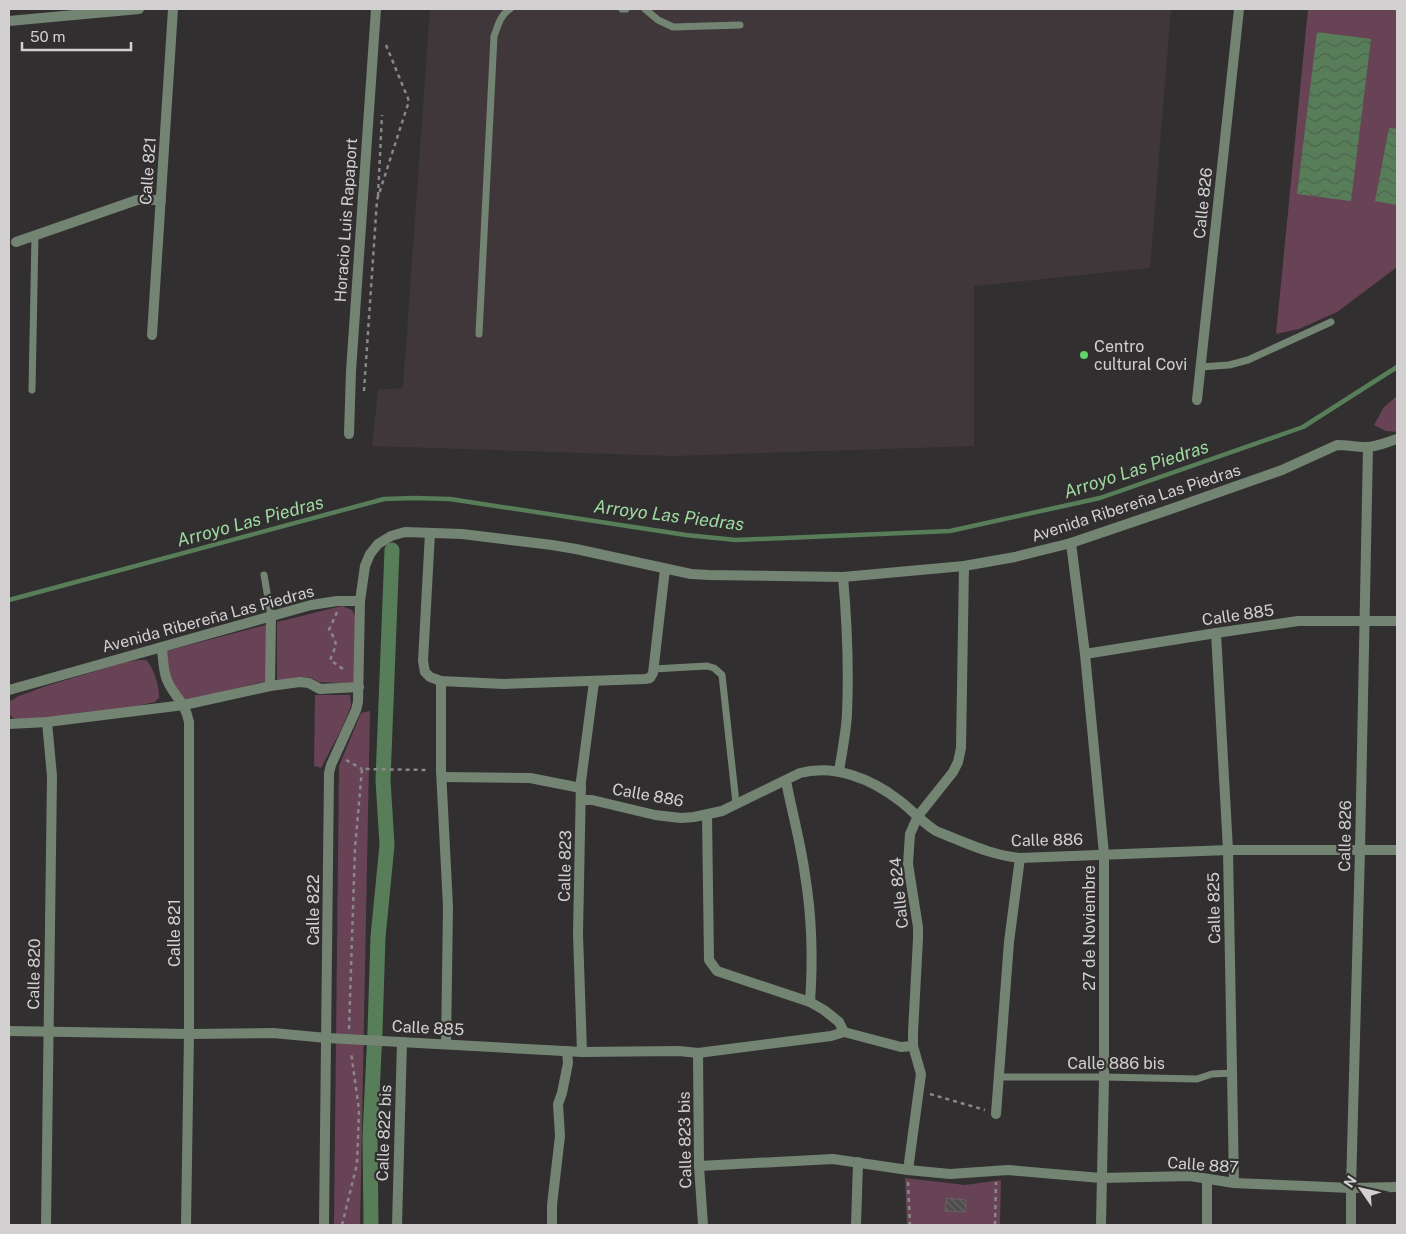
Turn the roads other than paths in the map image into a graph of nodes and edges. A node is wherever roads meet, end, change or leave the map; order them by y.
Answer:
1 (139, 9) edge
2 (173, 9) edge
3 (376, 9) edge
4 (510, 9) edge
5 (645, 9) edge
6 (1238, 9) edge
7 (9, 20) edge
8 (740, 25) dead end
9 (161, 200) junction
10 (35, 235) junction
11 (16, 242) dead end
12 (1331, 322) dead end
13 (479, 334) dead end
14 (152, 335) dead end
15 (1200, 367) junction
16 (32, 390) dead end
17 (1197, 400) dead end
18 (349, 434) dead end
19 (1397, 439) edge
20 (1368, 447) junction
21 (430, 533) junction
22 (1071, 543) junction
23 (964, 566) junction
24 (665, 569) junction
25 (264, 575) dead end
26 (843, 577) junction
27 (360, 601) junction
28 (271, 616) junction
29 (1364, 621) junction
30 (1397, 621) edge
31 (1216, 633) junction
32 (162, 648) junction
33 (1085, 654) junction
34 (653, 669) junction
35 (441, 681) junction
36 (594, 682) junction
37 (270, 686) junction
38 (358, 687) junction
39 (9, 690) edge
40 (184, 705) junction
41 (47, 722) junction
42 (9, 724) edge
43 (839, 771) junction
44 (442, 773) junction
45 (786, 781) junction
46 (582, 788) junction
47 (581, 800) junction
48 (736, 803) junction
49 (707, 815) junction
50 (918, 816) junction
51 (1228, 850) junction
52 (1360, 850) junction
53 (1397, 850) edge
54 (1104, 854) junction
55 (1020, 858) junction
56 (810, 1002) junction
57 (9, 1031) edge
58 (48, 1031) junction
59 (844, 1032) junction
60 (190, 1034) junction
61 (327, 1038) junction
62 (402, 1042) junction
63 (446, 1044) junction
64 (913, 1046) junction
65 (567, 1051) junction
66 (582, 1052) junction
67 (698, 1053) junction
68 (1233, 1073) junction
69 (999, 1077) junction
70 (1104, 1077) junction
71 (996, 1114) road end
72 (858, 1162) junction
73 (699, 1166) junction
74 (908, 1170) junction
75 (1101, 1178) junction
76 (1207, 1180) junction
77 (1234, 1183) junction
78 (1397, 1187) edge
79 (1351, 1188) junction
80 (46, 1225) edge
81 (186, 1225) edge
82 (324, 1225) edge
83 (397, 1225) edge
84 (552, 1225) edge
85 (703, 1225) edge
86 (856, 1225) edge
87 (1101, 1225) edge
88 (1207, 1225) edge
89 (1351, 1225) edge

1 - 7 street
2 - 9 street, Calle 821
3 - 18 street, Horacio Luis Rapaport
4 - 13 lane
5 - 8 lane
6 - 15 street, Calle 826
9 - 10 street
9 - 14 street, Calle 821
10 - 11 street
10 - 16 lane
12 - 15 lane
15 - 17 street, Calle 826
19 - 20 street, Avenida Ribereña Las Piedras
20 - 22 street, Avenida Ribereña Las Piedras
20 - 29 street, Calle 826
21 - 24 street, Avenida Ribereña Las Piedras
21 - 27 street, Avenida Ribereña Las Piedras
21 - 35 street
22 - 23 street, Avenida Ribereña Las Piedras
22 - 33 street, 27 de Noviembre
23 - 26 street, Avenida Ribereña Las Piedras
23 - 50 street, Calle 824
24 - 26 street, Avenida Ribereña Las Piedras
24 - 34 street
25 - 28 lane
26 - 43 street
27 - 28 street, Avenida Ribereña Las Piedras
27 - 38 street, Calle 822
28 - 32 street, Avenida Ribereña Las Piedras
28 - 37 street
29 - 30 street, Calle 885
29 - 31 street, Calle 885
29 - 52 street, Calle 826
31 - 33 street, Calle 885
31 - 51 street, Calle 825
32 - 39 street, Avenida Ribereña Las Piedras
32 - 40 street, Calle 821
33 - 54 street, 27 de Noviembre
34 - 36 street
34 - 48 lane
35 - 36 street
35 - 44 street
36 - 46 street, Calle 823
37 - 38 street
37 - 40 street
38 - 61 street, Calle 822
40 - 41 street
40 - 60 street, Calle 821
41 - 42 street
41 - 58 street, Calle 820
43 - 45 street, Calle 886
43 - 50 street, Calle 886
44 - 46 street
44 - 63 street
45 - 48 street, Calle 886
45 - 56 street
46 - 47 street, Calle 823
47 - 49 street, Calle 886
47 - 66 street, Calle 823
48 - 49 street, Calle 886
49 - 56 street
50 - 55 street, Calle 886
50 - 64 street, Calle 824
51 - 52 street, Calle 886
51 - 54 street, Calle 886
51 - 68 street, Calle 825
52 - 53 street, Calle 886
52 - 79 street, Calle 826
54 - 55 street, Calle 886
54 - 70 street, 27 de Noviembre
55 - 69 street
56 - 59 street
57 - 58 street, Calle 885
58 - 60 street, Calle 885
58 - 80 street, Calle 820
59 - 64 street
59 - 67 street, Calle 885
60 - 61 street, Calle 885
60 - 81 street, Calle 821
61 - 62 street, Calle 885
61 - 82 street, Calle 822
62 - 63 street, Calle 885
62 - 83 street, Calle 822 bis
63 - 65 street, Calle 885
64 - 74 street, Calle 824
65 - 66 street, Calle 885
65 - 84 street
66 - 67 street, Calle 885
67 - 73 street, Calle 823 bis
68 - 70 lane, Calle 886 bis
68 - 77 street, Calle 825
69 - 70 lane, Calle 886 bis
69 - 71 street
70 - 75 street, 27 de Noviembre
72 - 73 street, Calle 887
72 - 74 street, Calle 887
72 - 86 street
73 - 85 street, Calle 823 bis
74 - 75 street, Calle 887
75 - 76 street, Calle 887
75 - 87 street, 27 de Noviembre
76 - 77 street, Calle 887
76 - 88 street
77 - 79 street, Calle 887
78 - 79 street, Calle 887
79 - 89 street, Calle 826

